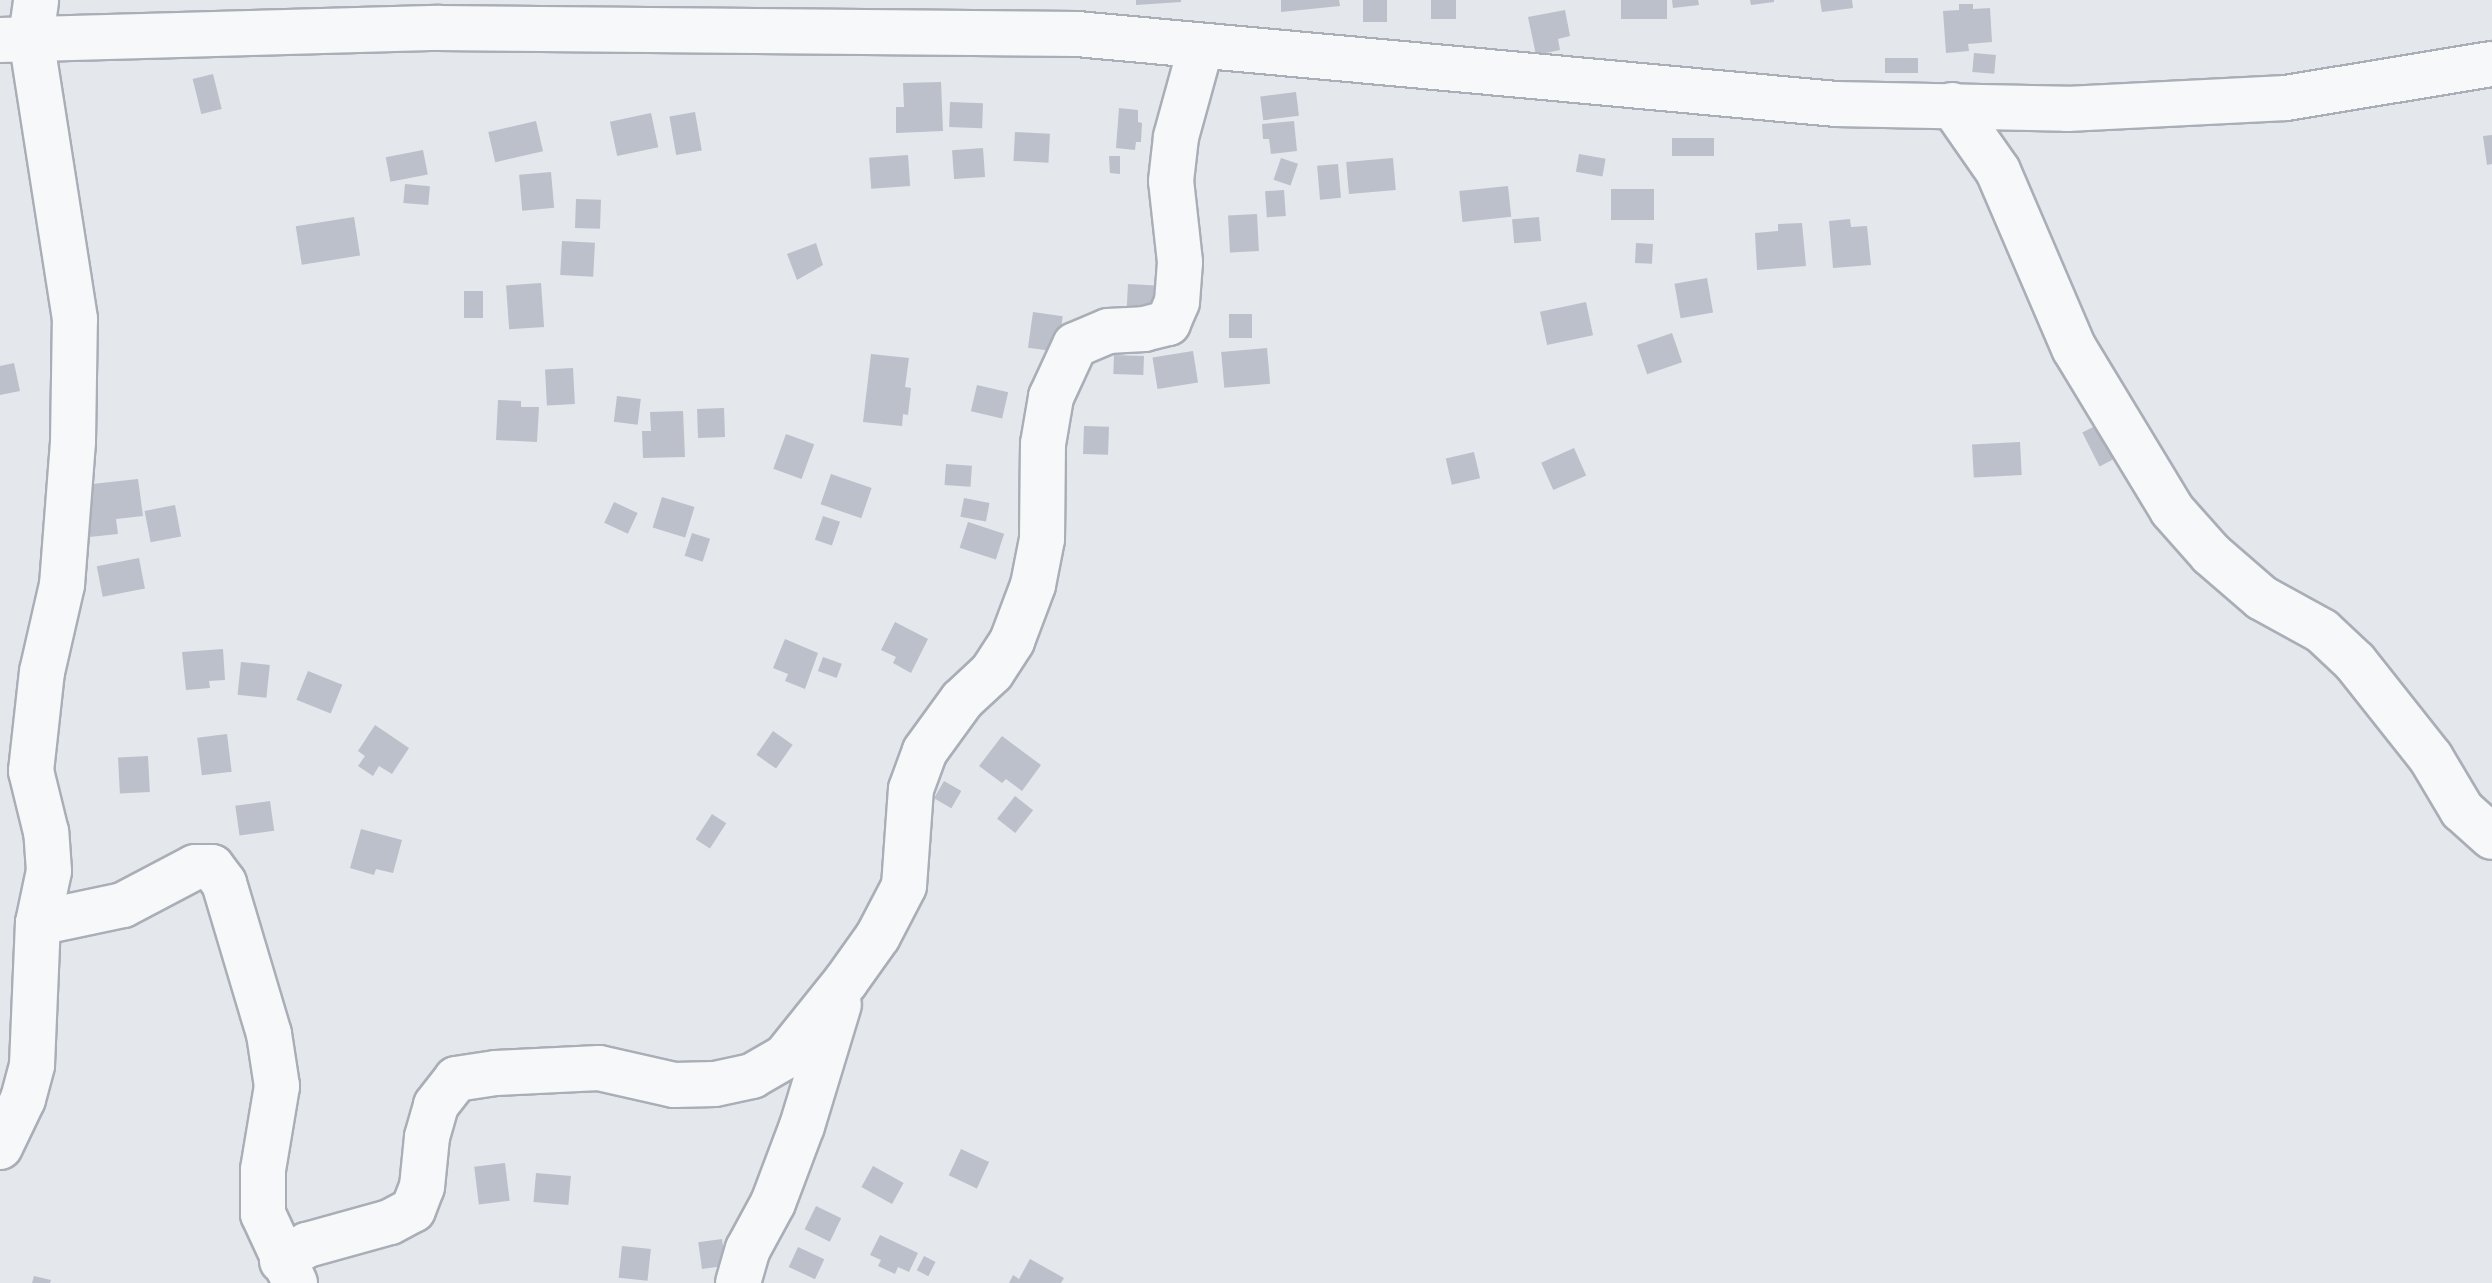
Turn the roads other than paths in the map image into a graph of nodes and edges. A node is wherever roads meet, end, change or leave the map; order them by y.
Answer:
1 (697, 14) edge
2 (22, 26) edge
3 (1201, 46) junction
4 (2492, 64) edge
5 (1952, 105) junction
6 (2492, 837) edge
7 (38, 923) junction
8 (846, 981) junction
9 (0, 1147) edge
10 (289, 1272) edge
11 (738, 1283) edge

1 - 2 street
1 - 3 street
2 - 7 street
3 - 5 street
3 - 8 street
4 - 5 street
5 - 6 street
7 - 9 street
7 - 10 street
8 - 10 street
8 - 11 street

